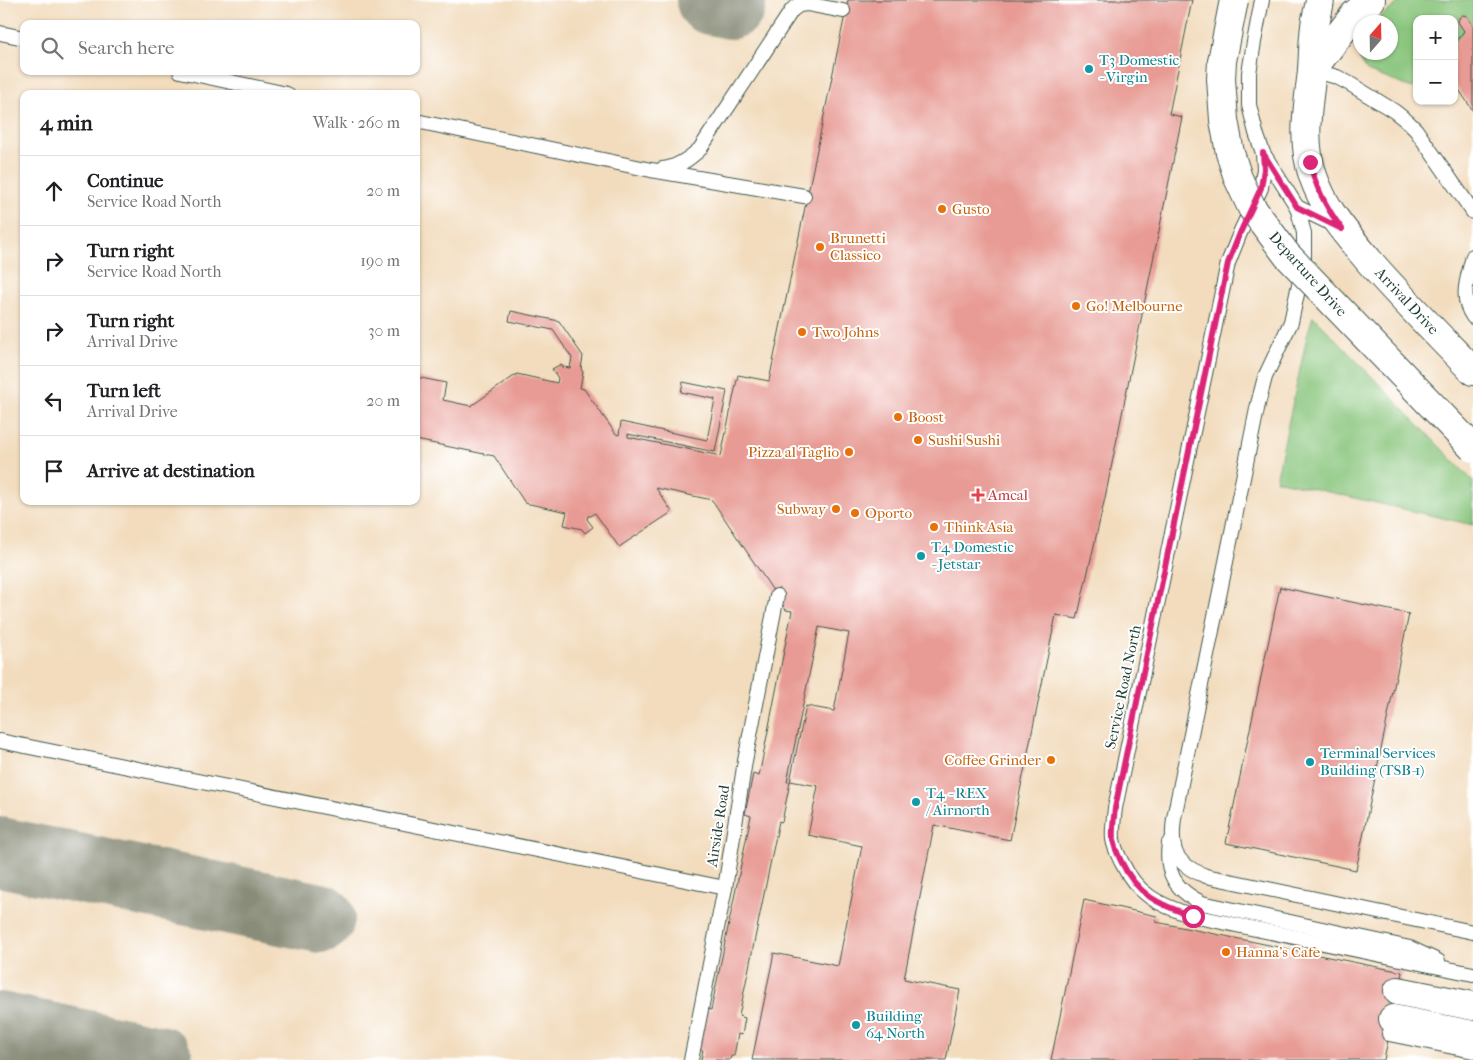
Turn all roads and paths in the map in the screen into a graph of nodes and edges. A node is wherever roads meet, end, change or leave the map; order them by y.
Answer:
1 (1234, 0) edge
2 (1262, 0) edge
3 (1320, 0) edge
4 (1371, 0) edge
5 (843, 11) dead end
6 (0, 33) edge
7 (20, 37) edge
8 (1312, 70) junction
9 (199, 75) edge
10 (269, 90) edge
11 (420, 122) edge
12 (1263, 153) junction
13 (652, 170) junction
14 (804, 196) dead end
15 (1297, 207) junction
16 (1473, 212) edge
17 (1342, 229) junction
18 (1473, 256) edge
19 (1473, 318) edge
20 (1473, 371) edge
21 (1473, 448) edge
22 (778, 596) dead end
23 (0, 741) edge
24 (1174, 818) junction
25 (725, 888) junction
26 (1473, 932) edge
27 (1458, 971) junction
28 (1473, 974) edge
29 (1398, 991) dead end
30 (1473, 1006) edge
31 (1391, 1027) joint
32 (1473, 1035) edge
33 (1473, 1051) edge
34 (691, 1060) edge

1 - 21 street, Departure Drive, bridge
2 - 12 lane
3 - 8 street, Arrival Drive
4 - 8 street
5 - 13 lane
6 - 7 lane
8 - 16 lane
8 - 17 street, Arrival Drive
9 - 10 lane
11 - 13 lane
12 - 15 lane
12 - 27 lane, Service Road North
13 - 14 lane
15 - 17 lane, Arrival Drive
15 - 24 lane
17 - 20 street, Arrival Drive
18 - 19 lane
22 - 25 lane, Airside Road
23 - 25 lane
24 - 26 lane
24 - 27 lane
25 - 34 lane, Airside Road
27 - 28 lane, Service Road North
29 - 30 street
31 - 32 street
31 - 33 lane

